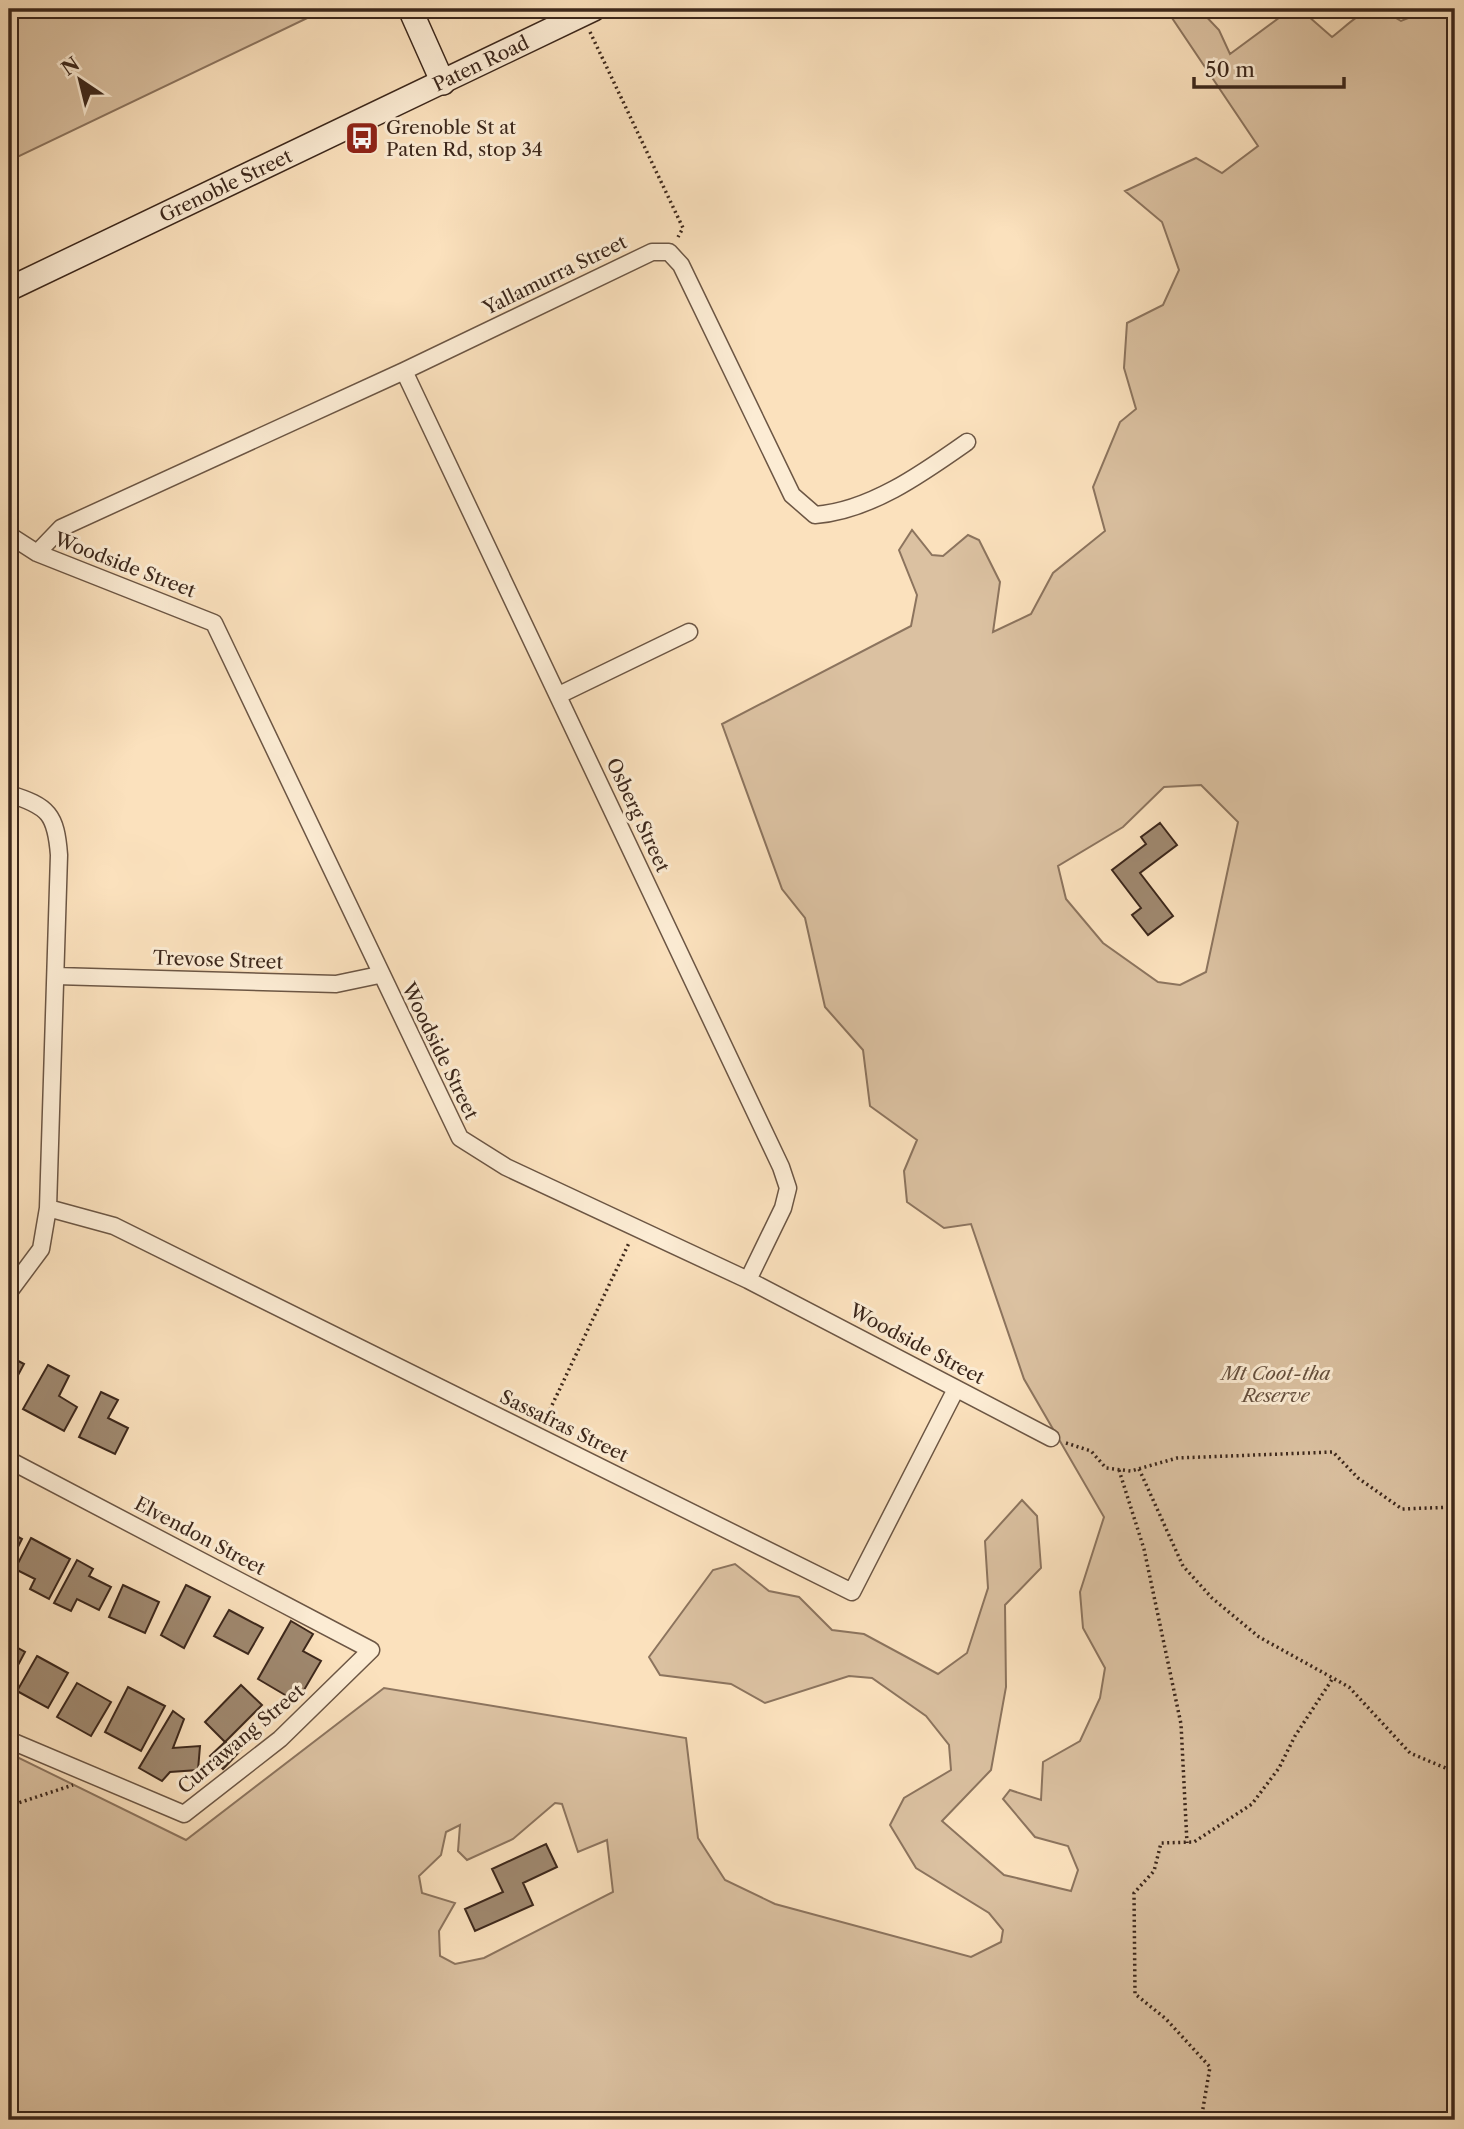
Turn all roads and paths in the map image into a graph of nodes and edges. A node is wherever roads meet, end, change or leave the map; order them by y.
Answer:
1 (410, 9) edge
2 (588, 12) edge
3 (443, 83) junction
4 (669, 252) junction
5 (9, 289) edge
6 (404, 371) junction
7 (967, 442) dead end
8 (9, 535) edge
9 (37, 553) junction
10 (689, 632) dead end
11 (559, 695) junction
12 (9, 794) edge
13 (55, 975) junction
14 (379, 975) junction
15 (48, 1208) junction
16 (636, 1229) junction
17 (748, 1280) junction
18 (9, 1292) edge
19 (957, 1389) junction
20 (537, 1436) junction
21 (1051, 1438) joint
22 (9, 1460) edge
23 (1139, 1469) junction
24 (1119, 1470) dead end
25 (1455, 1507) edge
26 (372, 1650) joint
27 (1333, 1678) junction
28 (9, 1741) edge
29 (1455, 1772) edge
30 (96, 1777) junction
31 (9, 1806) edge
32 (1186, 1843) junction
33 (1201, 2120) edge

1 - 3 street, Paten Road
2 - 3 street, Paten Road
2 - 4 path
3 - 5 street, Grenoble Street
4 - 6 street, Yallamurra Street
4 - 7 street
6 - 9 street, Yallamurra Street
6 - 11 street, Osberg Street
8 - 9 street, Woodside Street
9 - 14 street, Woodside Street
10 - 11 street
11 - 17 street, Osberg Street
12 - 13 street
13 - 14 street, Trevose Street
13 - 15 street
14 - 16 street, Woodside Street
15 - 18 street
15 - 20 street, Sassafras Street
16 - 17 street, Woodside Street
16 - 20 path
17 - 19 street, Woodside Street
19 - 20 street, Sassafras Street
19 - 21 street, Woodside Street
21 - 23 path
22 - 26 street, Elvendon Street
23 - 25 path
23 - 27 path
24 - 32 path
26 - 30 street, Currawang Street
27 - 29 path
27 - 32 path
28 - 30 street, Currawang Street
30 - 31 path
32 - 33 path

